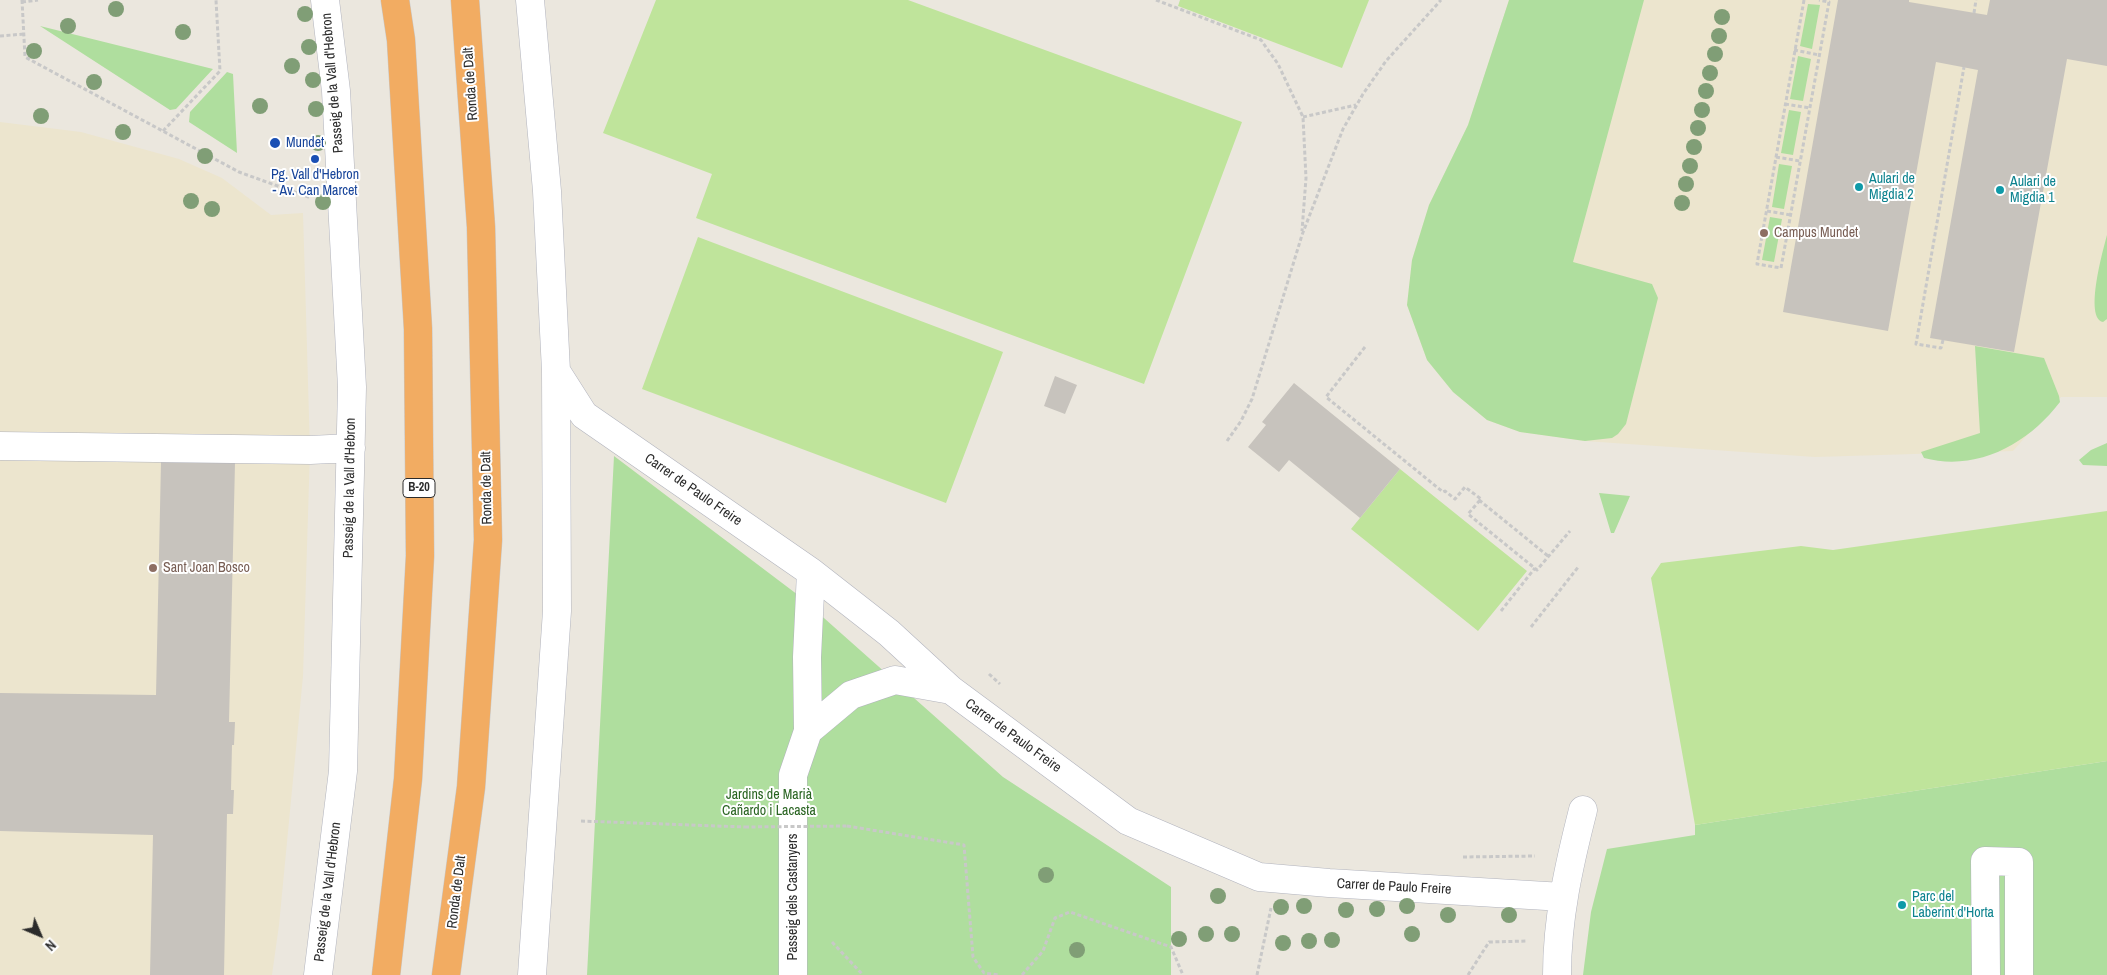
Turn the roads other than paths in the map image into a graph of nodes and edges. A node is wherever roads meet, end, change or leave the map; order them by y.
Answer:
1 (325, 0) edge
2 (395, 0) edge
3 (465, 0) edge
4 (530, 0) edge
5 (556, 371) junction
6 (0, 446) edge
7 (350, 448) junction
8 (811, 572) junction
9 (951, 690) junction
10 (808, 731) junction
11 (1583, 810) dead end
12 (1563, 897) junction
13 (793, 964) edge
14 (318, 975) edge
15 (386, 975) edge
16 (446, 975) edge
17 (532, 975) edge
18 (814, 975) edge
19 (1557, 975) edge
20 (1986, 975) edge
21 (2019, 975) edge

1 - 7 street, Passeig de la Vall d'Hebron
2 - 15 highway, B-20
3 - 16 highway, Ronda de Dalt
4 - 5 street
5 - 8 street, Carrer de Paulo Freire
5 - 17 street
6 - 7 street
7 - 14 street, Passeig de la Vall d'Hebron
8 - 9 street, Carrer de Paulo Freire
8 - 10 street, Passeig dels Castanyers
9 - 10 street
9 - 12 street, Carrer de Paulo Freire
10 - 13 street, Passeig dels Castanyers
11 - 12 street
12 - 19 street
13 - 18 street
20 - 21 street

